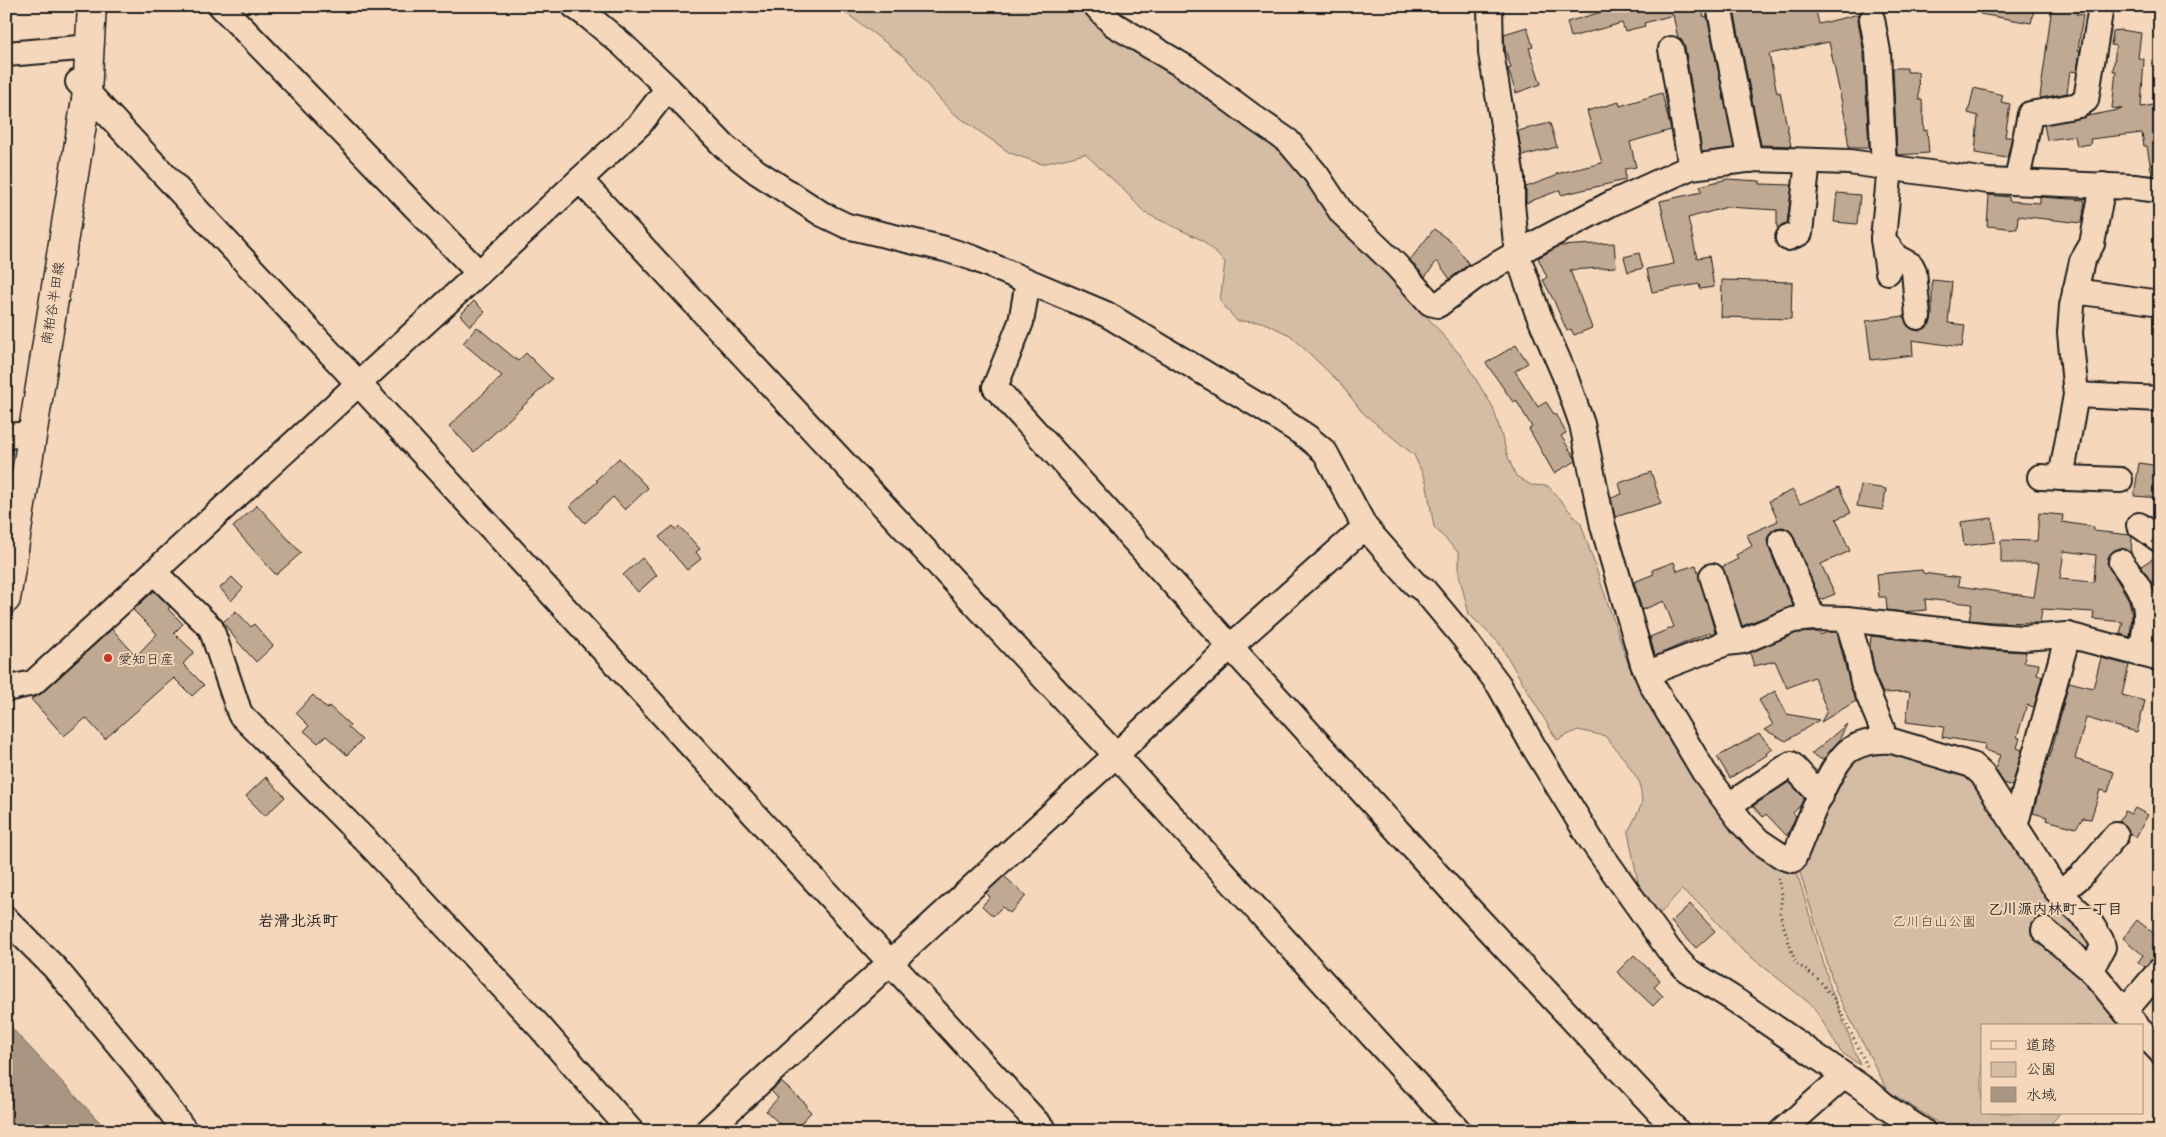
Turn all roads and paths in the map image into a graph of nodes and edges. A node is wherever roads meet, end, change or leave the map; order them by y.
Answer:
1 (83, 6) edge
2 (92, 6) edge
3 (221, 6) edge
4 (574, 6) edge
5 (1096, 6) edge
6 (1490, 6) edge
7 (1719, 6) edge
8 (2101, 6) edge
9 (1872, 19) dead end
10 (80, 48) junction
11 (1671, 49) dead end
12 (6, 54) edge
13 (82, 87) junction
14 (668, 88) junction
15 (1750, 160) junction
16 (1808, 161) junction
17 (1691, 167) junction
18 (1887, 167) junction
19 (580, 180) junction
20 (2018, 181) junction
21 (2103, 185) junction
22 (2160, 190) edge
23 (1788, 238) dead end
24 (1883, 239) junction
25 (1518, 253) junction
26 (1888, 272) dead end
27 (479, 273) junction
28 (1028, 282) junction
29 (2075, 291) junction
30 (2160, 303) edge
31 (1918, 317) dead end
32 (358, 383) junction
33 (2076, 395) junction
34 (2160, 399) edge
35 (13, 436) edge
36 (2120, 480) dead end
37 (6, 505) edge
38 (2139, 525) dead end
39 (1364, 527) junction
40 (2160, 540) edge
41 (1781, 541) dead end
42 (2120, 562) dead end
43 (154, 572) junction
44 (1712, 576) dead end
45 (6, 599) edge
46 (1813, 618) junction
47 (1847, 620) junction
48 (2068, 635) junction
49 (1733, 642) junction
50 (1230, 647) junction
51 (2150, 657) edge
52 (1648, 673) junction
53 (6, 689) edge
54 (1880, 740) junction
55 (1116, 755) junction
56 (1821, 796) junction
57 (1729, 805) junction
58 (2015, 826) junction
59 (2116, 835) dead end
60 (1774, 871) dead end
61 (2060, 893) junction
62 (6, 919) edge
63 (2044, 930) dead end
64 (890, 962) junction
65 (2091, 970) junction
66 (2160, 970) edge
67 (2131, 1018) edge
68 (1868, 1067) dead end
69 (1844, 1076) junction
70 (185, 1131) edge
71 (631, 1131) edge
72 (706, 1131) edge
73 (1045, 1131) edge
74 (1459, 1131) edge
75 (1677, 1131) edge
76 (1782, 1131) edge
77 (1923, 1131) edge

1 - 10 main road, 南粕谷半田線
2 - 13 main road, 南粕谷半田線
3 - 27 street
4 - 14 street
5 - 25 street
6 - 25 street
7 - 15 street
8 - 20 street
9 - 18 street
10 - 12 street
10 - 13 main road, 南粕谷半田線
11 - 17 street
13 - 32 street
13 - 35 main road, 南粕谷半田線
13 - 45 main road, 南粕谷半田線
14 - 19 street
14 - 28 street
15 - 16 street
15 - 17 street
16 - 18 street
16 - 23 street
17 - 25 street
18 - 20 street
18 - 24 street
19 - 27 street
19 - 55 street
20 - 21 street
21 - 22 street
21 - 29 street
24 - 26 street
24 - 31 street
25 - 52 street
27 - 32 street
28 - 39 street
28 - 50 street
29 - 30 street
29 - 33 street
32 - 43 street
32 - 64 street
33 - 34 street
33 - 36 street
35 - 37 main road, 南粕谷半田線
38 - 40 street
39 - 50 street
39 - 69 street
41 - 46 street
42 - 51 street
43 - 53 street
43 - 71 street
44 - 49 street
46 - 47 street
46 - 49 street
47 - 48 street
47 - 54 street
48 - 51 street
48 - 58 street
49 - 52 street
50 - 55 street
50 - 75 street
52 - 57 street
54 - 56 street
54 - 58 street
55 - 64 street
55 - 74 street
56 - 57 street
56 - 57 street
58 - 61 street
59 - 61 street
60 - 68 path
61 - 65 street
62 - 70 street
63 - 65 street
64 - 72 street
64 - 73 street
65 - 67 street
66 - 67 street
69 - 76 street
69 - 77 street

